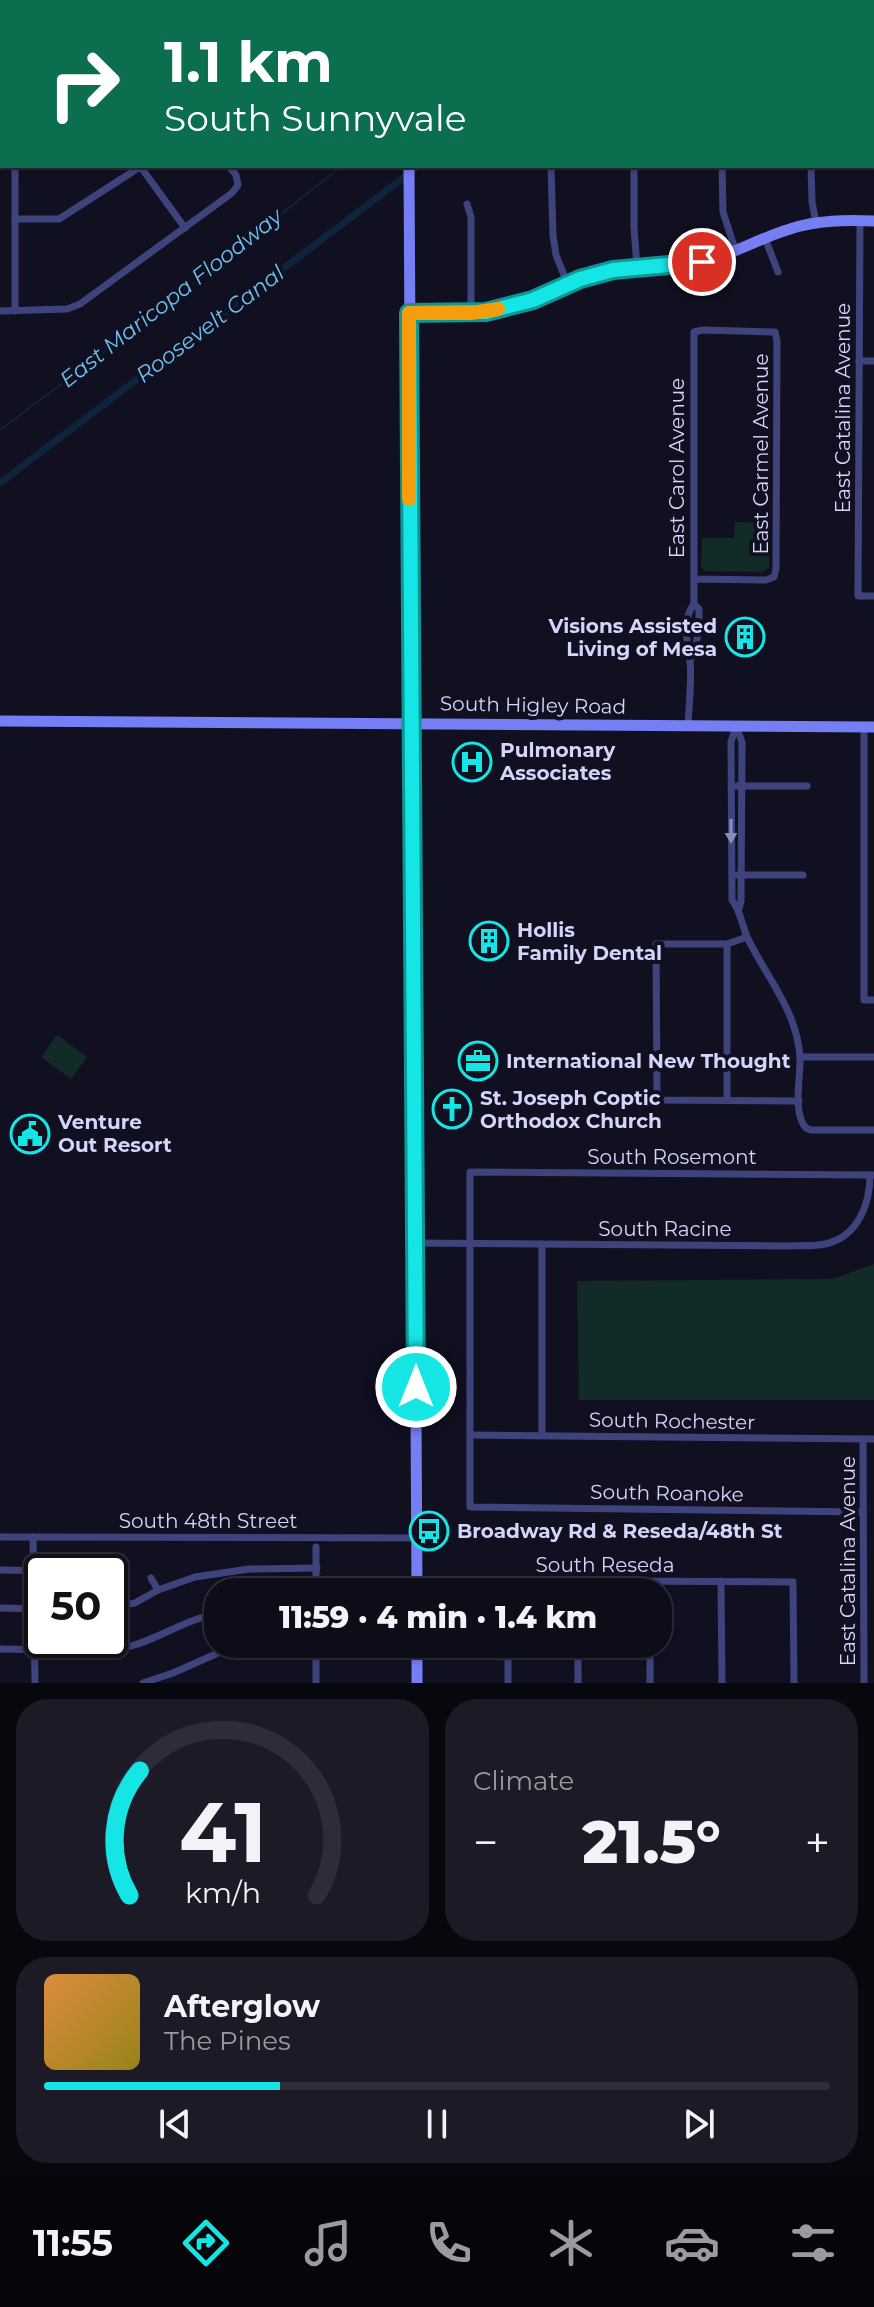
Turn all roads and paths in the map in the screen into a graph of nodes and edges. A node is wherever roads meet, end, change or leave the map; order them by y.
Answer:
1 (15, 168) edge
2 (137, 168) edge
3 (141, 168) edge
4 (231, 168) edge
5 (409, 168) edge
6 (551, 168) edge
7 (634, 168) edge
8 (722, 168) edge
9 (811, 168) edge
10 (467, 204) dead end
11 (15, 219) junction
12 (860, 220) junction
13 (874, 221) edge
14 (816, 223) junction
15 (185, 228) junction
16 (765, 238) junction
17 (736, 252) junction
18 (637, 267) junction
19 (778, 272) dead end
20 (568, 285) junction
21 (0, 311) edge
22 (15, 311) junction
23 (409, 313) junction
24 (471, 313) junction
25 (775, 332) joint
26 (859, 361) junction
27 (874, 361) edge
28 (694, 579) junction
29 (874, 596) edge
30 (0, 721) edge
31 (411, 722) junction
32 (688, 725) junction
33 (736, 726) junction
34 (869, 727) edge
35 (731, 786) junction
36 (741, 786) junction
37 (807, 786) dead end
38 (864, 835) junction
39 (874, 835) edge
40 (731, 875) junction
41 (741, 875) junction
42 (803, 875) dead end
43 (739, 909) junction
44 (864, 915) junction
45 (874, 915) edge
46 (747, 937) junction
47 (727, 944) junction
48 (874, 1000) edge
49 (800, 1057) junction
50 (874, 1057) edge
51 (727, 1100) junction
52 (799, 1101) junction
53 (874, 1130) edge
54 (872, 1175) edge
55 (415, 1243) junction
56 (470, 1244) junction
57 (542, 1244) junction
58 (470, 1435) junction
59 (542, 1435) junction
60 (863, 1439) junction
61 (874, 1439) edge
62 (863, 1512) junction
63 (0, 1537) edge
64 (33, 1537) junction
65 (416, 1538) junction
66 (316, 1547) dead end
67 (34, 1554) edge
68 (317, 1568) junction
69 (0, 1570) edge
70 (24, 1570) edge
71 (151, 1578) dead end
72 (317, 1578) edge
73 (416, 1578) edge
74 (672, 1581) edge
75 (721, 1581) junction
76 (158, 1590) junction
77 (128, 1604) edge
78 (0, 1608) edge
79 (24, 1609) edge
80 (204, 1618) edge
81 (128, 1647) edge
82 (0, 1649) edge
83 (24, 1649) edge
84 (34, 1658) edge
85 (207, 1658) edge
86 (316, 1658) edge
87 (417, 1658) edge
88 (508, 1658) edge
89 (578, 1658) edge
90 (650, 1658) edge
91 (35, 1683) edge
92 (143, 1683) edge
93 (316, 1683) edge
94 (417, 1683) edge
95 (508, 1683) edge
96 (578, 1683) edge
97 (650, 1683) edge
98 (722, 1683) edge
99 (794, 1683) edge
100 (864, 1683) edge

1 - 11 street
2 - 11 street
3 - 15 street
4 - 15 street
5 - 23 main road
6 - 20 street
7 - 18 street
8 - 17 street
9 - 14 street
10 - 24 street
11 - 22 street
12 - 13 main road
12 - 14 main road
12 - 26 street, East Catalina Avenue
14 - 16 main road
15 - 22 street
16 - 17 main road
16 - 19 street
17 - 18 main road
18 - 20 main road
20 - 24 main road
21 - 22 street
23 - 24 main road
23 - 31 main road
25 - 28 street, East Carmel Avenue
25 - 28 street, East Carol Avenue
26 - 27 street
26 - 29 street, East Catalina Avenue
28 - 32 street, East Carol Avenue
30 - 31 main road, South Higley Road
31 - 32 main road, South Higley Road
31 - 55 main road
32 - 33 main road, South Higley Road
33 - 34 main road, South Higley Road
33 - 35 street
33 - 36 street
34 - 38 street
35 - 36 street
35 -> 40 street
36 - 37 street
36 - 41 street
38 - 39 street
38 - 44 street
40 - 41 street
40 - 43 street
41 - 42 street
41 - 43 street
43 - 46 street
44 - 45 street
44 - 48 street
46 - 47 street
46 - 49 street
47 - 51 street
47 - 51 street
49 - 50 street
49 - 52 street
51 - 52 street
52 - 53 street
54 - 56 street, South Rosemont
54 - 57 street, South Racine
55 - 56 street, South Racine
55 - 65 main road
56 - 57 street, South Racine
56 - 58 street
57 - 59 street
58 - 59 street, South Rochester
58 - 62 street, South Roanoke
59 - 60 street, South Rochester
60 - 61 street, South Rochester
60 - 62 street, East Catalina Avenue
62 - 100 street, East Catalina Avenue
63 - 64 street, South 48th Street
64 - 65 street, South 48th Street
64 - 67 street
65 - 73 main road
66 - 68 street
68 - 72 street
68 - 76 street
69 - 70 street
71 - 76 street
74 - 75 street, South Reseda
75 - 98 street
75 - 99 street, South Reseda
76 - 77 street
78 - 79 street
80 - 81 street
82 - 83 street
84 - 91 street
85 - 92 street
86 - 93 street
87 - 94 main road
88 - 95 street
89 - 96 street
90 - 97 street

